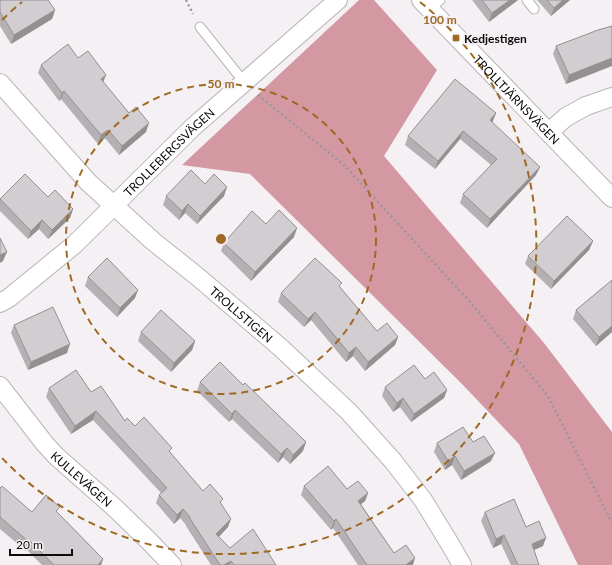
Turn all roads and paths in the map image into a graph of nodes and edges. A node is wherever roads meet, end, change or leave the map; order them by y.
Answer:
1 (338, 0) edge
2 (527, 0) edge
3 (430, 3) edge
4 (534, 9) dead end
5 (200, 27) dead end
6 (0, 82) edge
7 (244, 82) junction
8 (612, 97) edge
9 (549, 132) junction
10 (612, 198) edge
11 (115, 205) junction
12 (0, 303) edge
13 (0, 386) edge
14 (612, 523) edge
15 (172, 565) edge
16 (462, 565) edge

1 - 7 street, TROLLEBERGSVÄGEN
2 - 4 lane
3 - 9 street, TROLLTJÄRNSVÄGEN
5 - 7 lane
6 - 11 street, TROLLSTIGEN
7 - 11 street, TROLLEBERGSVÄGEN
7 - 14 path
8 - 9 street
9 - 10 street, TROLLTJÄRNSVÄGEN
11 - 12 street, TROLLEBERGSVÄGEN
11 - 16 street, TROLLSTIGEN
13 - 15 street, KULLEVÄGEN

